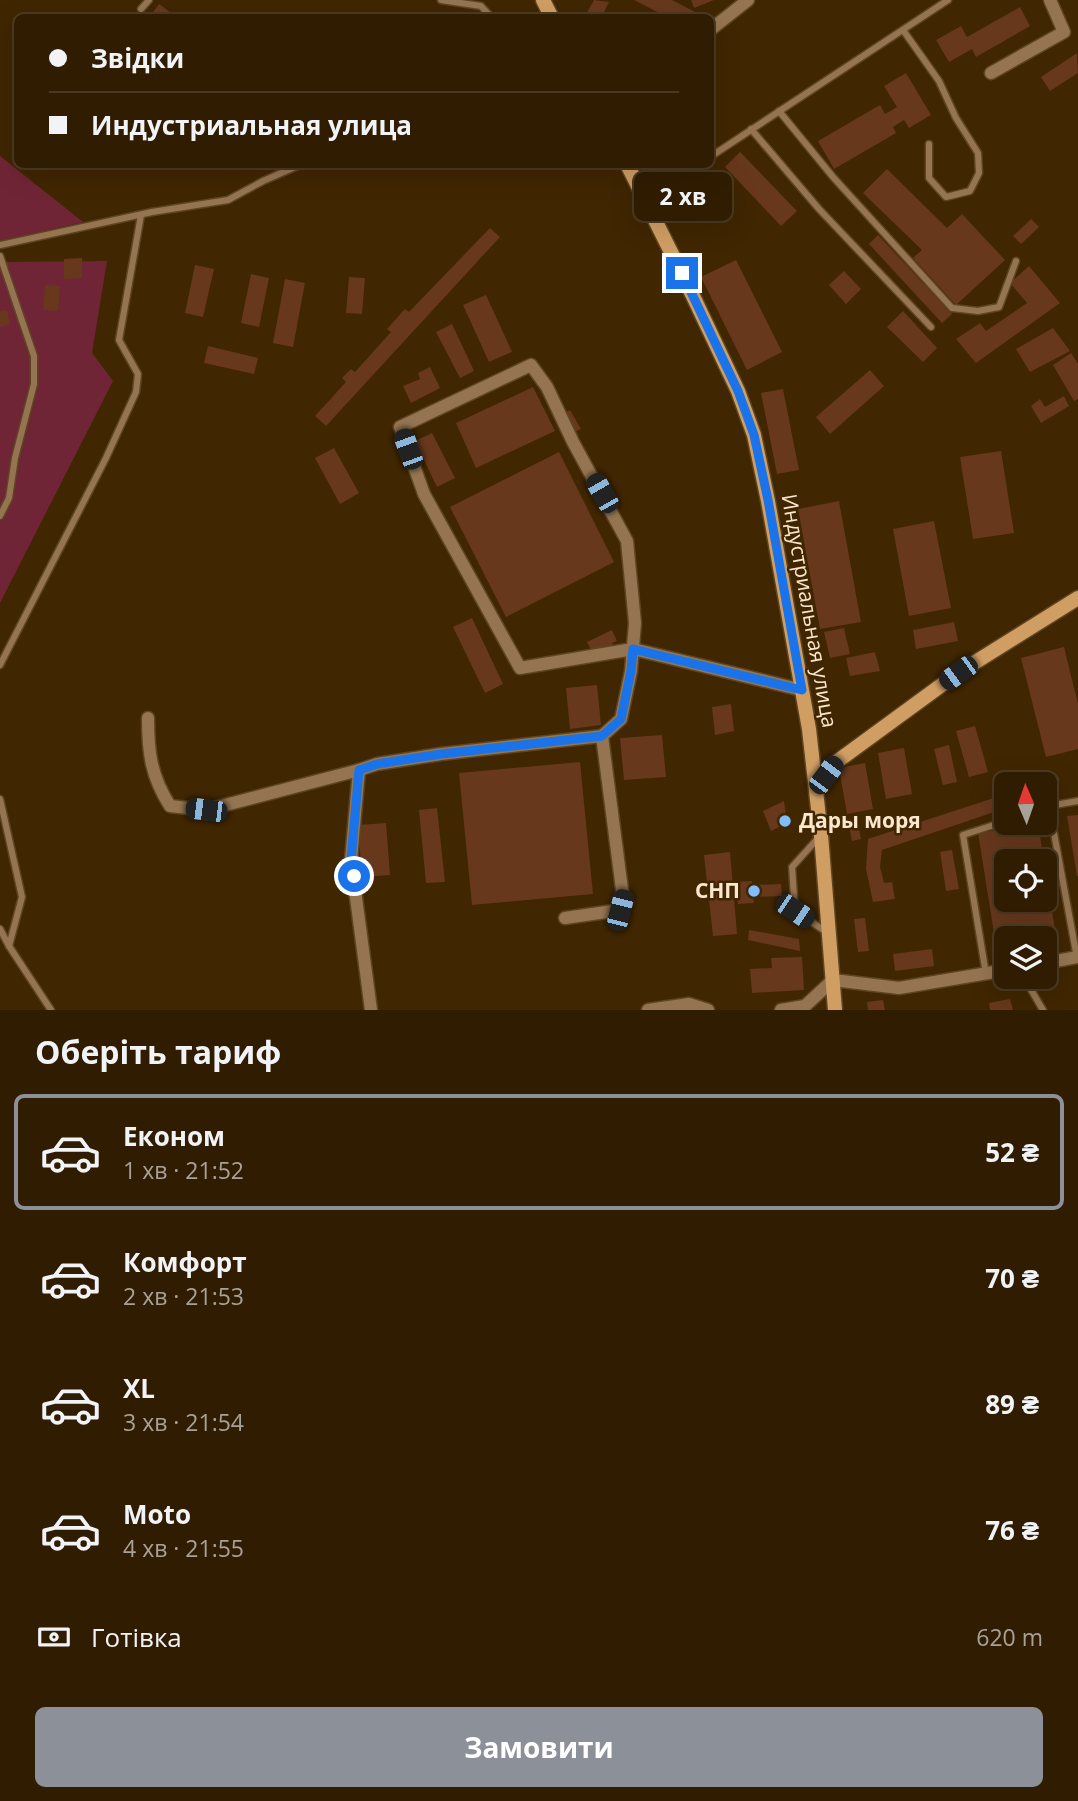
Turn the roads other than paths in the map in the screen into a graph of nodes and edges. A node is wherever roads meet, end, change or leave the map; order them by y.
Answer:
1 (149, 0) edge
2 (441, 0) edge
3 (748, 0) edge
4 (948, 0) edge
5 (1050, 0) edge
6 (141, 9) dead end
7 (488, 14) edge
8 (714, 27) edge
9 (903, 30) junction
10 (991, 73) dead end
11 (779, 111) junction
12 (751, 130) junction
13 (929, 144) dead end
14 (714, 154) edge
15 (293, 168) edge
16 (629, 168) edge
17 (696, 168) edge
18 (648, 206) junction
19 (141, 215) junction
20 (0, 245) edge
21 (0, 256) edge
22 (1016, 261) dead end
23 (931, 327) dead end
24 (0, 516) edge
25 (1078, 598) edge
26 (633, 649) junction
27 (0, 665) edge
28 (802, 690) junction
29 (148, 718) dead end
30 (809, 729) junction
31 (602, 736) junction
32 (835, 762) junction
33 (359, 770) junction
34 (816, 787) junction
35 (0, 799) edge
36 (1078, 801) edge
37 (1057, 805) edge
38 (994, 825) edge
39 (821, 835) junction
40 (1053, 835) edge
41 (565, 918) dead end
42 (0, 929) edge
43 (829, 934) junction
44 (9, 946) junction
45 (1077, 958) edge
46 (1057, 961) edge
47 (994, 972) edge
48 (986, 974) junction
49 (833, 981) junction
50 (1031, 989) edge
51 (810, 1008) edge
52 (51, 1010) edge
53 (371, 1010) edge
54 (648, 1010) edge
55 (708, 1010) edge
56 (781, 1010) edge
57 (835, 1010) edge
58 (1043, 1010) edge

1 - 6 lane
2 - 7 lane
3 - 8 street
4 - 9 lane
5 - 10 street
9 - 11 lane
9 - 13 lane
11 - 12 lane
11 - 22 lane
12 - 14 lane
12 - 23 lane
15 - 19 lane
16 - 18 main road, Индустриальная улица
17 - 18 lane
18 - 28 main road, Индустриальная улица
19 - 20 lane
19 - 27 lane
21 - 24 lane
25 - 32 main road
26 - 26 street
26 - 28 street
26 - 31 street
28 - 30 main road, Индустриальная улица
29 - 33 street
30 - 32 main road
30 - 34 main road, Индустриальная улица
31 - 33 street
31 - 41 street
32 - 34 main road
33 - 53 street
34 - 39 main road, Индустриальная улица
35 - 44 lane
36 - 37 lane
38 - 48 lane
39 - 43 main road, Индустриальная улица
39 - 43 lane
40 - 45 lane
42 - 44 lane
43 - 49 main road, Индустриальная улица
44 - 52 lane
45 - 46 street
47 - 48 street
48 - 49 street
49 - 51 street
49 - 57 main road, Индустриальная улица
50 - 58 lane
51 - 56 street
54 - 55 street

